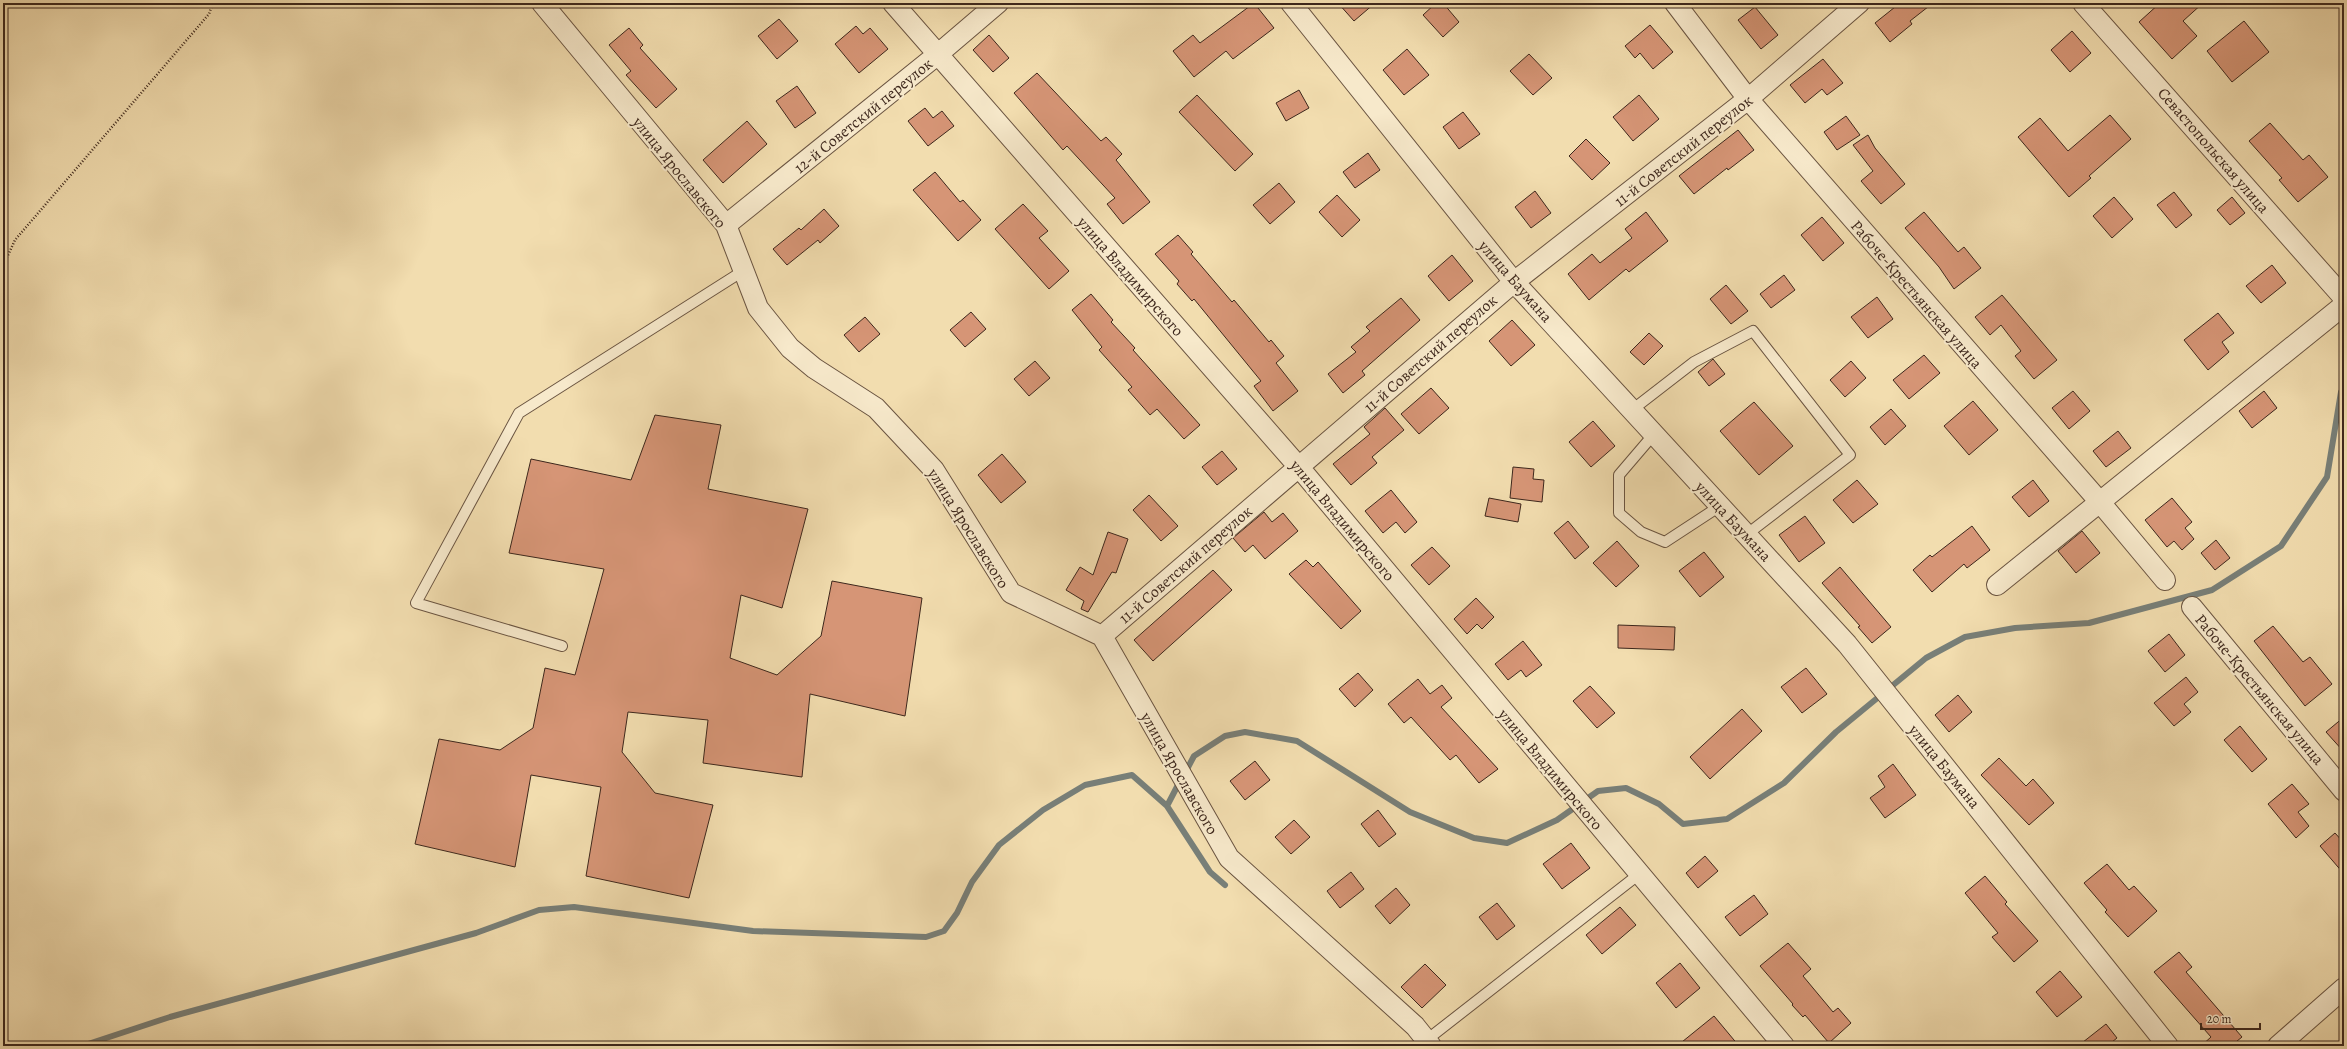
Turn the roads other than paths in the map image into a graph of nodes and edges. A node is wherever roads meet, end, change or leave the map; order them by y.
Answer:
1 (542, 3) edge
2 (893, 3) edge
3 (998, 3) edge
4 (1291, 3) edge
5 (1675, 3) edge
6 (1859, 3) edge
7 (2083, 3) edge
8 (937, 55) junction
9 (1748, 99) junction
10 (726, 225) junction
11 (743, 271) junction
12 (1514, 282) junction
13 (2344, 298) edge
14 (2344, 305) edge
15 (1632, 410) junction
16 (1654, 434) junction
17 (1298, 466) junction
18 (2099, 501) junction
19 (1720, 506) junction
20 (1746, 535) junction
21 (2164, 580) dead end
22 (1997, 585) dead end
23 (2192, 607) dead end
24 (1102, 636) junction
25 (562, 646) dead end
26 (2344, 791) edge
27 (1638, 874) junction
28 (2344, 988) edge
29 (1426, 1044) edge
30 (1784, 1046) edge
31 (2168, 1046) edge
32 (2278, 1046) edge

1 - 10 street, улица Ярославского
2 - 8 street, улица Владимирского
3 - 8 street, 12-й Советский переулок
4 - 12 street, улица Баумана
5 - 9 street, Рабоче-Крестьянская улица
6 - 9 street, 11-й Советский переулок
7 - 13 street, Севастопольская улица
8 - 10 street, 12-й Советский переулок
8 - 17 street, улица Владимирского
9 - 12 street, 11-й Советский переулок
9 - 18 street, Рабоче-Крестьянская улица
10 - 11 street, улица Ярославского
11 - 24 street, улица Ярославского
11 - 25 lane
12 - 15 street, улица Баумана
12 - 17 street, 11-й Советский переулок
14 - 18 street
15 - 16 street, улица Баумана
15 - 20 lane
16 - 19 street, улица Баумана
16 - 19 lane
17 - 24 street, 11-й Советский переулок
17 - 27 street, улица Владимирского
18 - 21 street, Рабоче-Крестьянская улица
18 - 22 street
19 - 20 street, улица Баумана
20 - 31 street, улица Баумана
23 - 26 street, Рабоче-Крестьянская улица
24 - 29 street, улица Ярославского
27 - 29 lane
27 - 30 street, улица Владимирского
28 - 32 street

